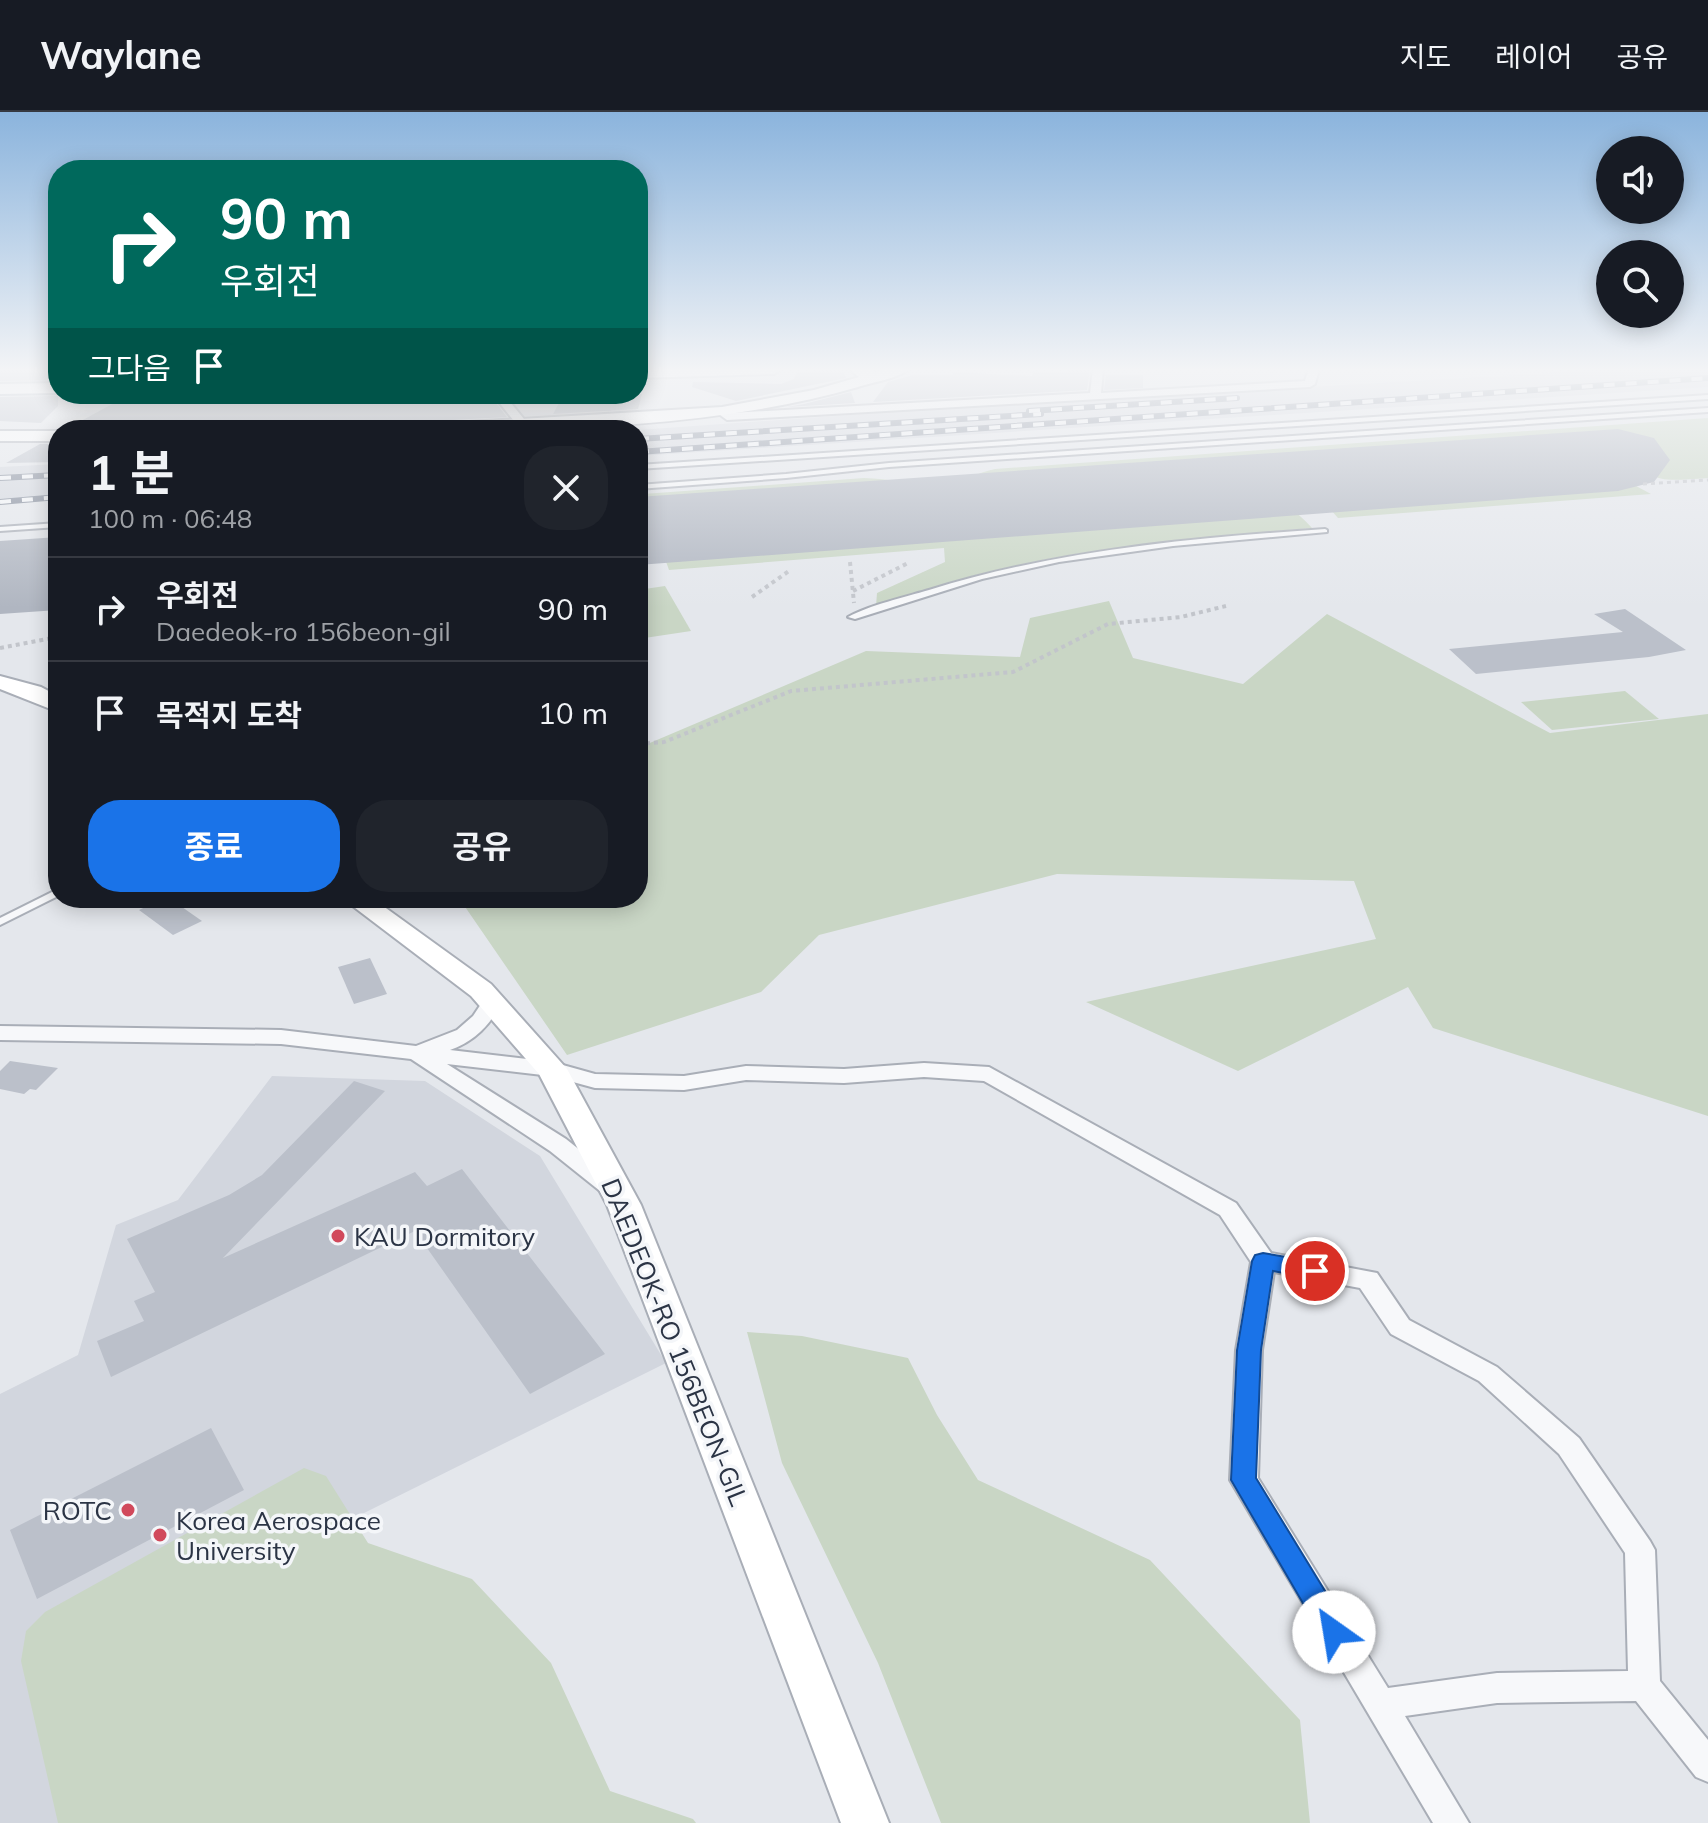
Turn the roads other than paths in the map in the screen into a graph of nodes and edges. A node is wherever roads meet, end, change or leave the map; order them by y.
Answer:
1 (915, 449) edge
2 (1130, 449) edge
3 (648, 466) edge
4 (648, 486) edge
5 (48, 524) edge
6 (0, 527) edge
7 (1325, 531) dead end
8 (854, 616) road end
9 (0, 682) edge
10 (48, 700) edge
11 (48, 897) edge
12 (369, 908) edge
13 (0, 922) edge
14 (492, 1002) junction
15 (0, 1033) edge
16 (413, 1052) junction
17 (552, 1069) junction
18 (618, 1193) junction
19 (1263, 1261) junction
20 (1644, 1686) junction
21 (1379, 1704) junction
22 (1708, 1766) edge
23 (865, 1823) edge
24 (1452, 1823) edge

1 - 3 lane
2 - 4 lane
5 - 6 lane
7 - 8 lane
9 - 10 street
11 - 13 lane
12 - 14 street, DAEDEOK-RO 156BEON-GIL
14 - 16 street
14 - 17 street, DAEDEOK-RO 156BEON-GIL
15 - 16 street
16 - 17 street
16 - 18 street
17 - 18 street, DAEDEOK-RO 156BEON-GIL
17 - 19 street
18 - 23 street, DAEDEOK-RO 156BEON-GIL
19 - 20 street
19 - 21 street
20 - 21 street
20 - 22 street
21 - 24 street

